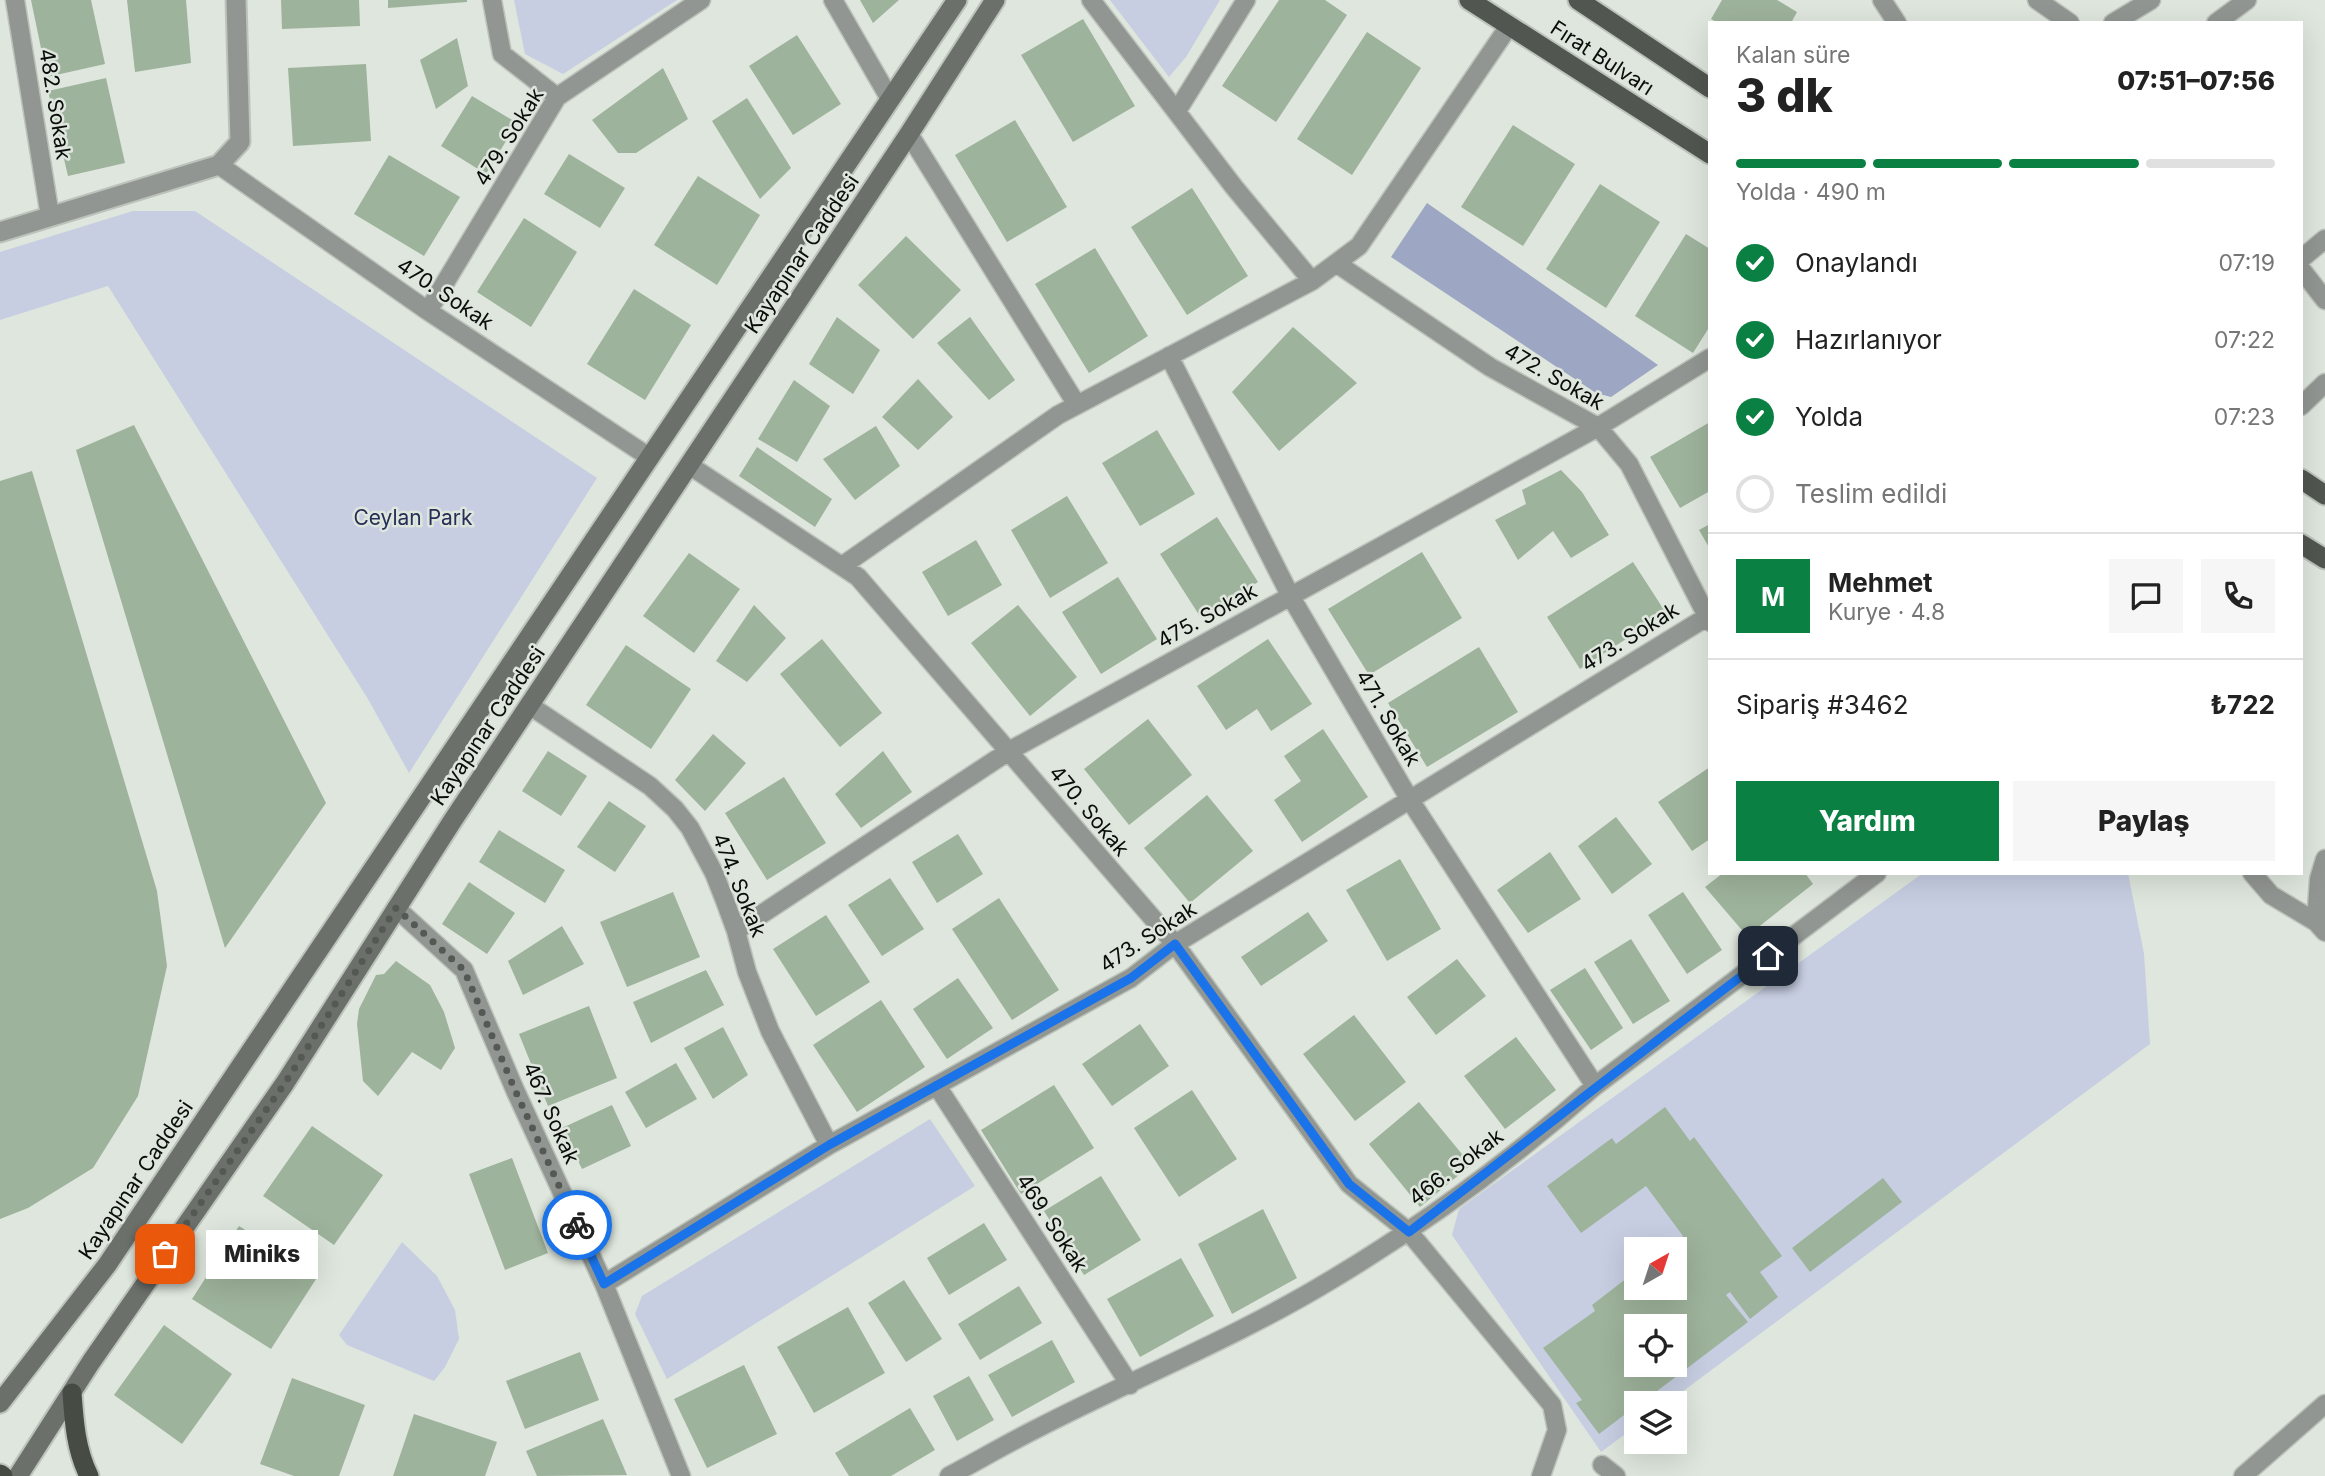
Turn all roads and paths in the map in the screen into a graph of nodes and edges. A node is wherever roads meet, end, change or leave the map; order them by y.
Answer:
1 (15, 0) edge
2 (236, 0) edge
3 (492, 0) edge
4 (701, 0) edge
5 (833, 0) edge
6 (957, 0) edge
7 (995, 0) edge
8 (1091, 0) edge
9 (1246, 0) edge
10 (1469, 0) edge
11 (1578, 0) edge
12 (1882, 0) edge
13 (2037, 0) edge
14 (2151, 0) edge
15 (2248, 0) edge
16 (1896, 21) edge
17 (2067, 21) edge
18 (2116, 21) edge
19 (2219, 21) edge
20 (1509, 26) junction
21 (1708, 87) edge
22 (557, 97) junction
23 (890, 99) junction
24 (1177, 111) junction
25 (909, 134) junction
26 (1708, 154) edge
27 (219, 165) junction
28 (50, 216) junction
29 (0, 232) edge
30 (2325, 239) edge
31 (2303, 257) edge
32 (1336, 262) junction
33 (2303, 272) edge
34 (1312, 281) junction
35 (2325, 300) edge
36 (428, 311) junction
37 (1169, 356) junction
38 (1708, 359) edge
39 (2325, 383) edge
40 (2303, 404) edge
41 (1077, 405) junction
42 (1598, 427) junction
43 (649, 457) junction
44 (689, 465) junction
45 (2303, 480) edge
46 (2325, 495) edge
47 (842, 566) junction
48 (1291, 597) junction
49 (1708, 616) edge
50 (1708, 619) edge
51 (529, 705) junction
52 (1009, 751) junction
53 (1410, 800) junction
54 (2325, 859) edge
55 (2254, 875) edge
56 (1868, 876) edge
57 (396, 908) junction
58 (2320, 927) edge
59 (736, 931) junction
60 (1175, 944) junction
61 (937, 1086) junction
62 (1595, 1086) junction
63 (829, 1145) junction
64 (1409, 1232) junction
65 (604, 1284) junction
66 (1130, 1385) junction
67 (72, 1393) junction
68 (0, 1403) edge
69 (2325, 1404) edge
70 (1602, 1465) dead end
71 (18, 1476) edge
72 (89, 1476) edge
73 (681, 1476) edge
74 (950, 1476) edge
75 (1541, 1476) edge
76 (1616, 1476) edge
77 (2243, 1476) edge

1 - 28 street, 482. Sokak
2 - 27 street
3 - 22 street
4 - 22 street, 479. Sokak
5 - 23 street
6 - 23 main road, Kayapınar Caddesi
7 - 25 main road, Kayapınar Caddesi
8 - 24 street
9 - 24 street
10 - 20 main road, Fırat Bulvarı
11 - 21 main road, Fırat Bulvarı
12 - 16 street
13 - 17 street
14 - 18 street
15 - 19 street
20 - 26 main road, Fırat Bulvarı
20 - 32 street
22 - 36 street, 479. Sokak
23 - 43 main road, Kayapınar Caddesi
24 - 34 street
25 - 41 street
25 - 44 main road, Kayapınar Caddesi
27 - 28 street
27 - 36 street, 470. Sokak
28 - 29 street
30 - 31 street
32 - 34 street
32 - 42 street, 472. Sokak
33 - 35 street
34 - 37 street
36 - 43 street, 470. Sokak
37 - 41 street
37 - 48 street, 471. Sokak
38 - 42 street, 475. Sokak
39 - 40 street
41 - 47 street
42 - 48 street, 475. Sokak
42 - 49 street, 472. Sokak
43 - 68 main road, Kayapınar Caddesi
44 - 47 street, 470. Sokak
44 - 51 main road, Kayapınar Caddesi
45 - 46 main road
47 - 52 street, 470. Sokak
48 - 52 street, 475. Sokak
48 - 53 street, 471. Sokak
50 - 53 street, 473. Sokak
51 - 57 main road, Kayapınar Caddesi
51 - 59 street, 474. Sokak
52 - 59 street, 475. Sokak
52 - 60 street, 470. Sokak
53 - 60 street, 473. Sokak
53 - 62 street, 471. Sokak
54 - 58 street
55 - 58 street
56 - 62 street, 466. Sokak
57 - 65 street, 467. Sokak
57 - 67 main road, Kayapınar Caddesi
59 - 63 street, 474. Sokak
60 - 61 street, 473. Sokak
60 - 64 street, 470. Sokak
61 - 63 street, 473. Sokak
61 - 66 street, 469. Sokak
62 - 64 street, 466. Sokak
63 - 65 street, 473. Sokak
64 - 66 street, 466. Sokak
64 - 75 street, 470. Sokak
65 - 73 street, 467. Sokak
66 - 74 street, 466. Sokak
67 - 71 main road, Kayapınar Caddesi
67 - 72 highway
69 - 77 street
70 - 76 street

